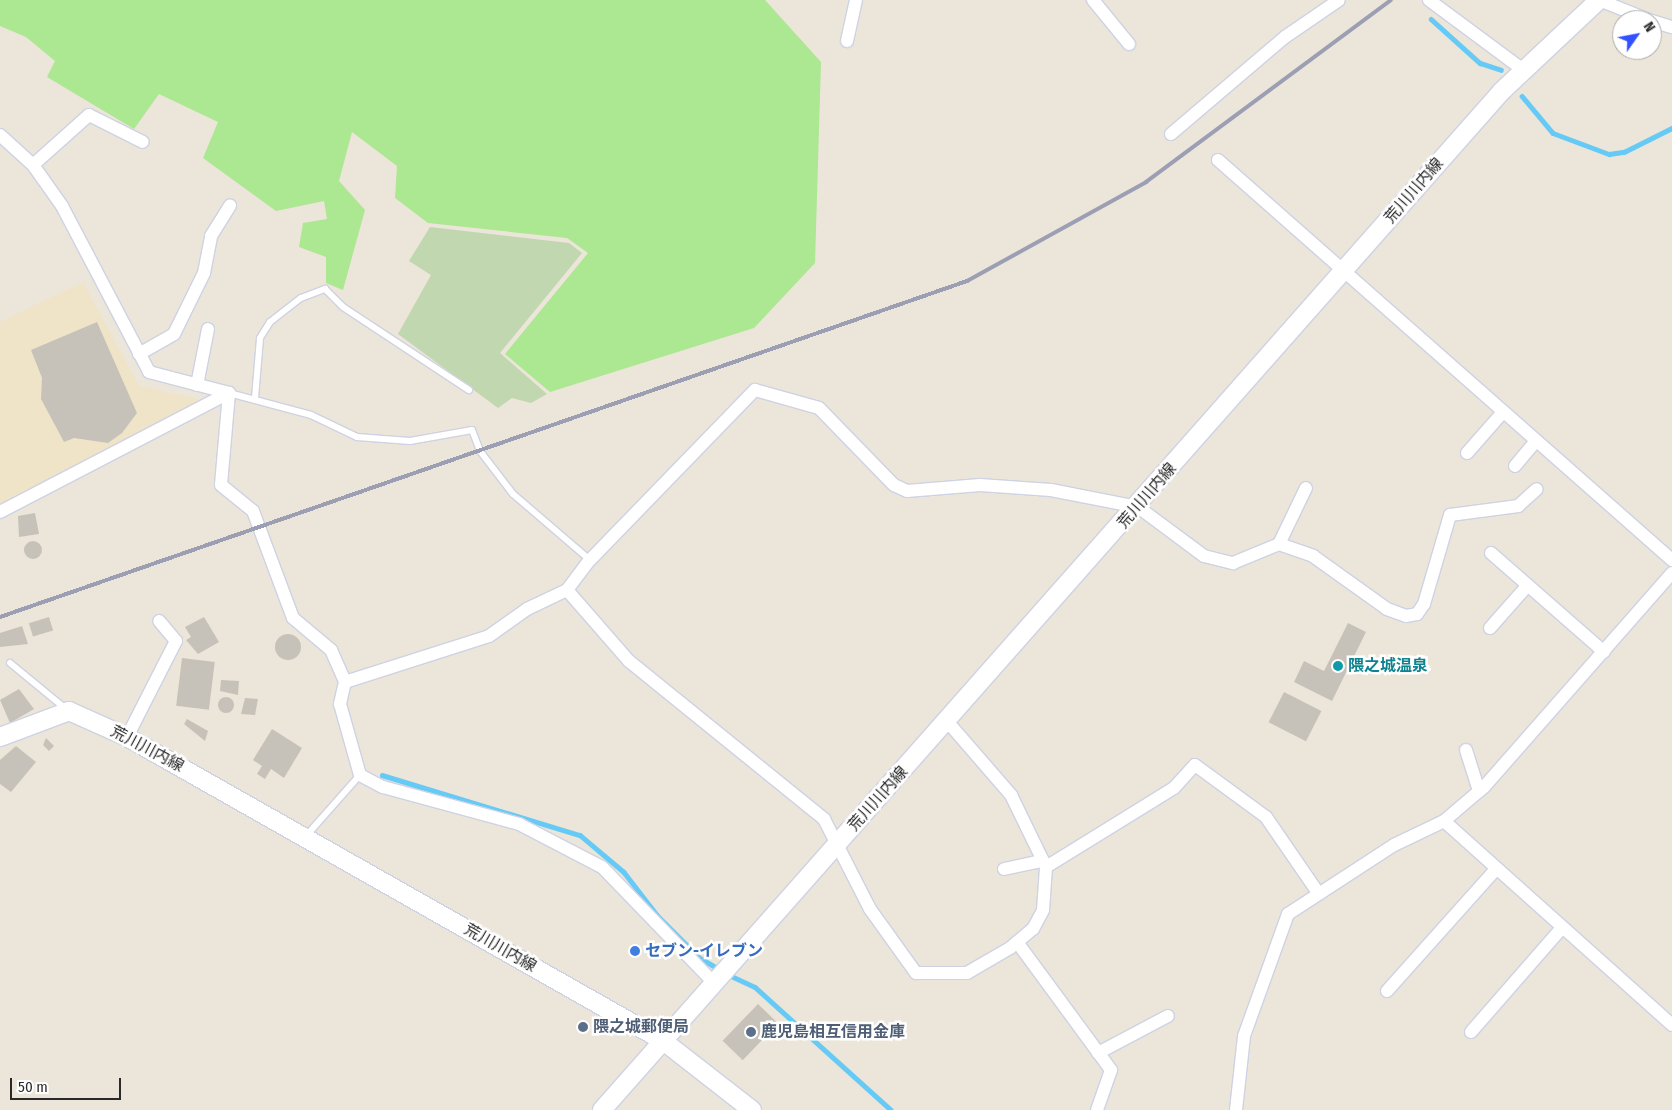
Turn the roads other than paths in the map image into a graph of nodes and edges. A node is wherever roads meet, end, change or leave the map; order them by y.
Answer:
1 (856, 0) edge
2 (1093, 0) edge
3 (1339, 0) edge
4 (1430, 0) edge
5 (1599, 0) edge
6 (1625, 10) edge
7 (847, 41) dead end
8 (1129, 44) dead end
9 (1522, 69) junction
10 (1171, 134) dead end
11 (0, 135) edge
12 (143, 142) dead end
13 (1218, 160) dead end
14 (34, 164) junction
15 (230, 205) dead end
16 (1343, 272) junction
17 (208, 330) dead end
18 (139, 354) junction
19 (197, 385) junction
20 (469, 390) dead end
21 (229, 394) junction
22 (255, 398) junction
23 (1503, 412) junction
24 (1536, 441) junction
25 (1467, 453) dead end
26 (1515, 466) dead end
27 (1306, 488) dead end
28 (1537, 489) dead end
29 (1138, 506) junction
30 (0, 512) edge
31 (1279, 544) junction
32 (1491, 553) dead end
33 (590, 560) junction
34 (1672, 560) edge
35 (1672, 573) edge
36 (1528, 585) junction
37 (567, 590) junction
38 (159, 621) dead end
39 (1490, 628) dead end
40 (1604, 652) junction
41 (10, 664) dead end
42 (345, 682) junction
43 (69, 711) junction
44 (947, 721) junction
45 (0, 737) edge
46 (127, 737) junction
47 (1466, 750) dead end
48 (360, 775) junction
49 (1479, 792) junction
50 (1444, 821) junction
51 (304, 837) junction
52 (839, 843) junction
53 (1044, 864) junction
54 (1004, 869) dead end
55 (1496, 869) junction
56 (1319, 894) junction
57 (1561, 929) junction
58 (1017, 942) junction
59 (719, 976) junction
60 (1387, 991) dead end
61 (1168, 1016) dead end
62 (1672, 1025) edge
63 (1471, 1032) dead end
64 (662, 1040) junction
65 (1098, 1053) junction
66 (602, 1110) edge
67 (752, 1110) edge
68 (1097, 1110) edge
69 (1236, 1110) edge

1 - 7 street
2 - 8 street
3 - 10 street
4 - 9 street
5 - 6 street
5 - 9 main road, 荒川川内線
9 - 16 main road, 荒川川内線
11 - 14 street
12 - 14 street
13 - 16 street
14 - 18 street
15 - 18 street
16 - 23 street
16 - 29 main road, 荒川川内線
17 - 19 street
18 - 19 street
19 - 21 street
20 - 22 lane
21 - 22 lane
21 - 30 street
21 - 42 street
22 - 33 lane
23 - 24 street
23 - 25 street
24 - 26 street
24 - 34 street
27 - 31 street
28 - 31 street
29 - 31 street
29 - 33 street
29 - 44 main road, 荒川川内線
32 - 36 street
33 - 37 street
35 - 40 street
36 - 39 street
36 - 40 street
37 - 42 street
37 - 52 street
38 - 46 street
40 - 49 street
41 - 43 lane
42 - 48 street
43 - 45 main road
43 - 46 main road, 荒川川内線
44 - 52 main road, 荒川川内線
44 - 53 street
46 - 51 main road, 荒川川内線
47 - 49 street
48 - 51 lane
48 - 59 street
49 - 50 street
50 - 55 street
50 - 56 street
51 - 64 main road, 荒川川内線
52 - 58 street
52 - 59 main road, 荒川川内線
53 - 54 street
53 - 56 street
53 - 58 street
55 - 57 street
55 - 60 street
56 - 69 street
57 - 62 street
57 - 63 street
58 - 65 street
59 - 64 main road, 荒川川内線
61 - 65 street
64 - 66 main road
64 - 67 main road
65 - 68 street

